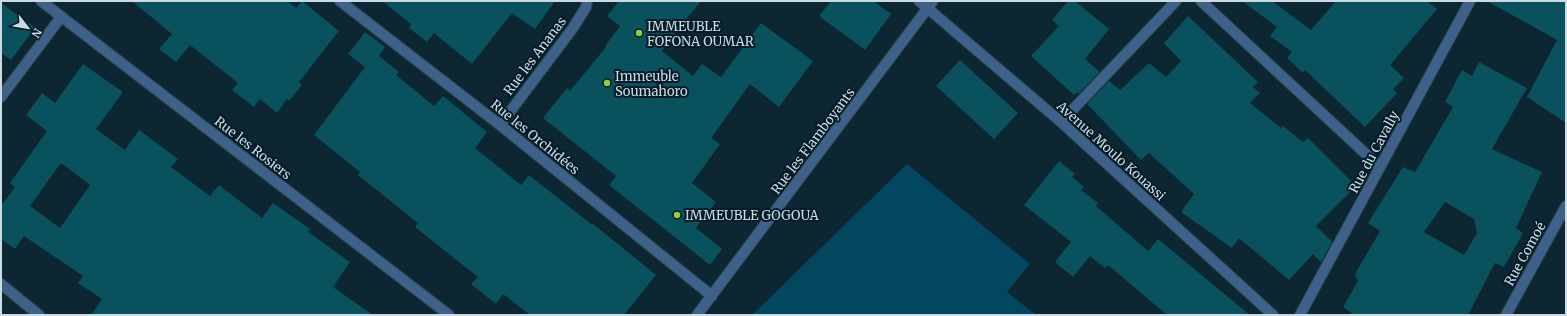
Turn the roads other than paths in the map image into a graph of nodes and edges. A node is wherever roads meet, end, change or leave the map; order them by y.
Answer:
1 (41, 1) edge
2 (340, 1) edge
3 (587, 1) edge
4 (919, 1) edge
5 (1176, 1) edge
6 (1201, 1) edge
7 (1468, 2) edge
8 (931, 5) edge
9 (61, 17) junction
10 (1, 97) edge
11 (1061, 122) junction
12 (500, 125) junction
13 (1380, 167) junction
14 (1566, 206) edge
15 (1, 284) edge
16 (712, 296) junction
17 (39, 315) edge
18 (449, 315) edge
19 (697, 315) edge
20 (1274, 315) edge
21 (1300, 315) edge
22 (1506, 315) edge

1 - 9 street, Rue les Rosiers
2 - 12 street, Rue les Orchidées
3 - 12 street, Rue les Ananas
4 - 8 street, Avenue Moulo Kouassi
5 - 11 street
6 - 13 street
7 - 13 street, Rue du Cavally
8 - 11 street, Avenue Moulo Kouassi
8 - 16 street, Rue les Flamboyants
9 - 10 street
9 - 18 street, Rue les Rosiers
11 - 20 street, Avenue Moulo Kouassi
12 - 16 street, Rue les Orchidées
13 - 21 street, Rue du Cavally
14 - 22 street, Rue Comoé
15 - 17 street
16 - 19 street, Rue les Flamboyants

